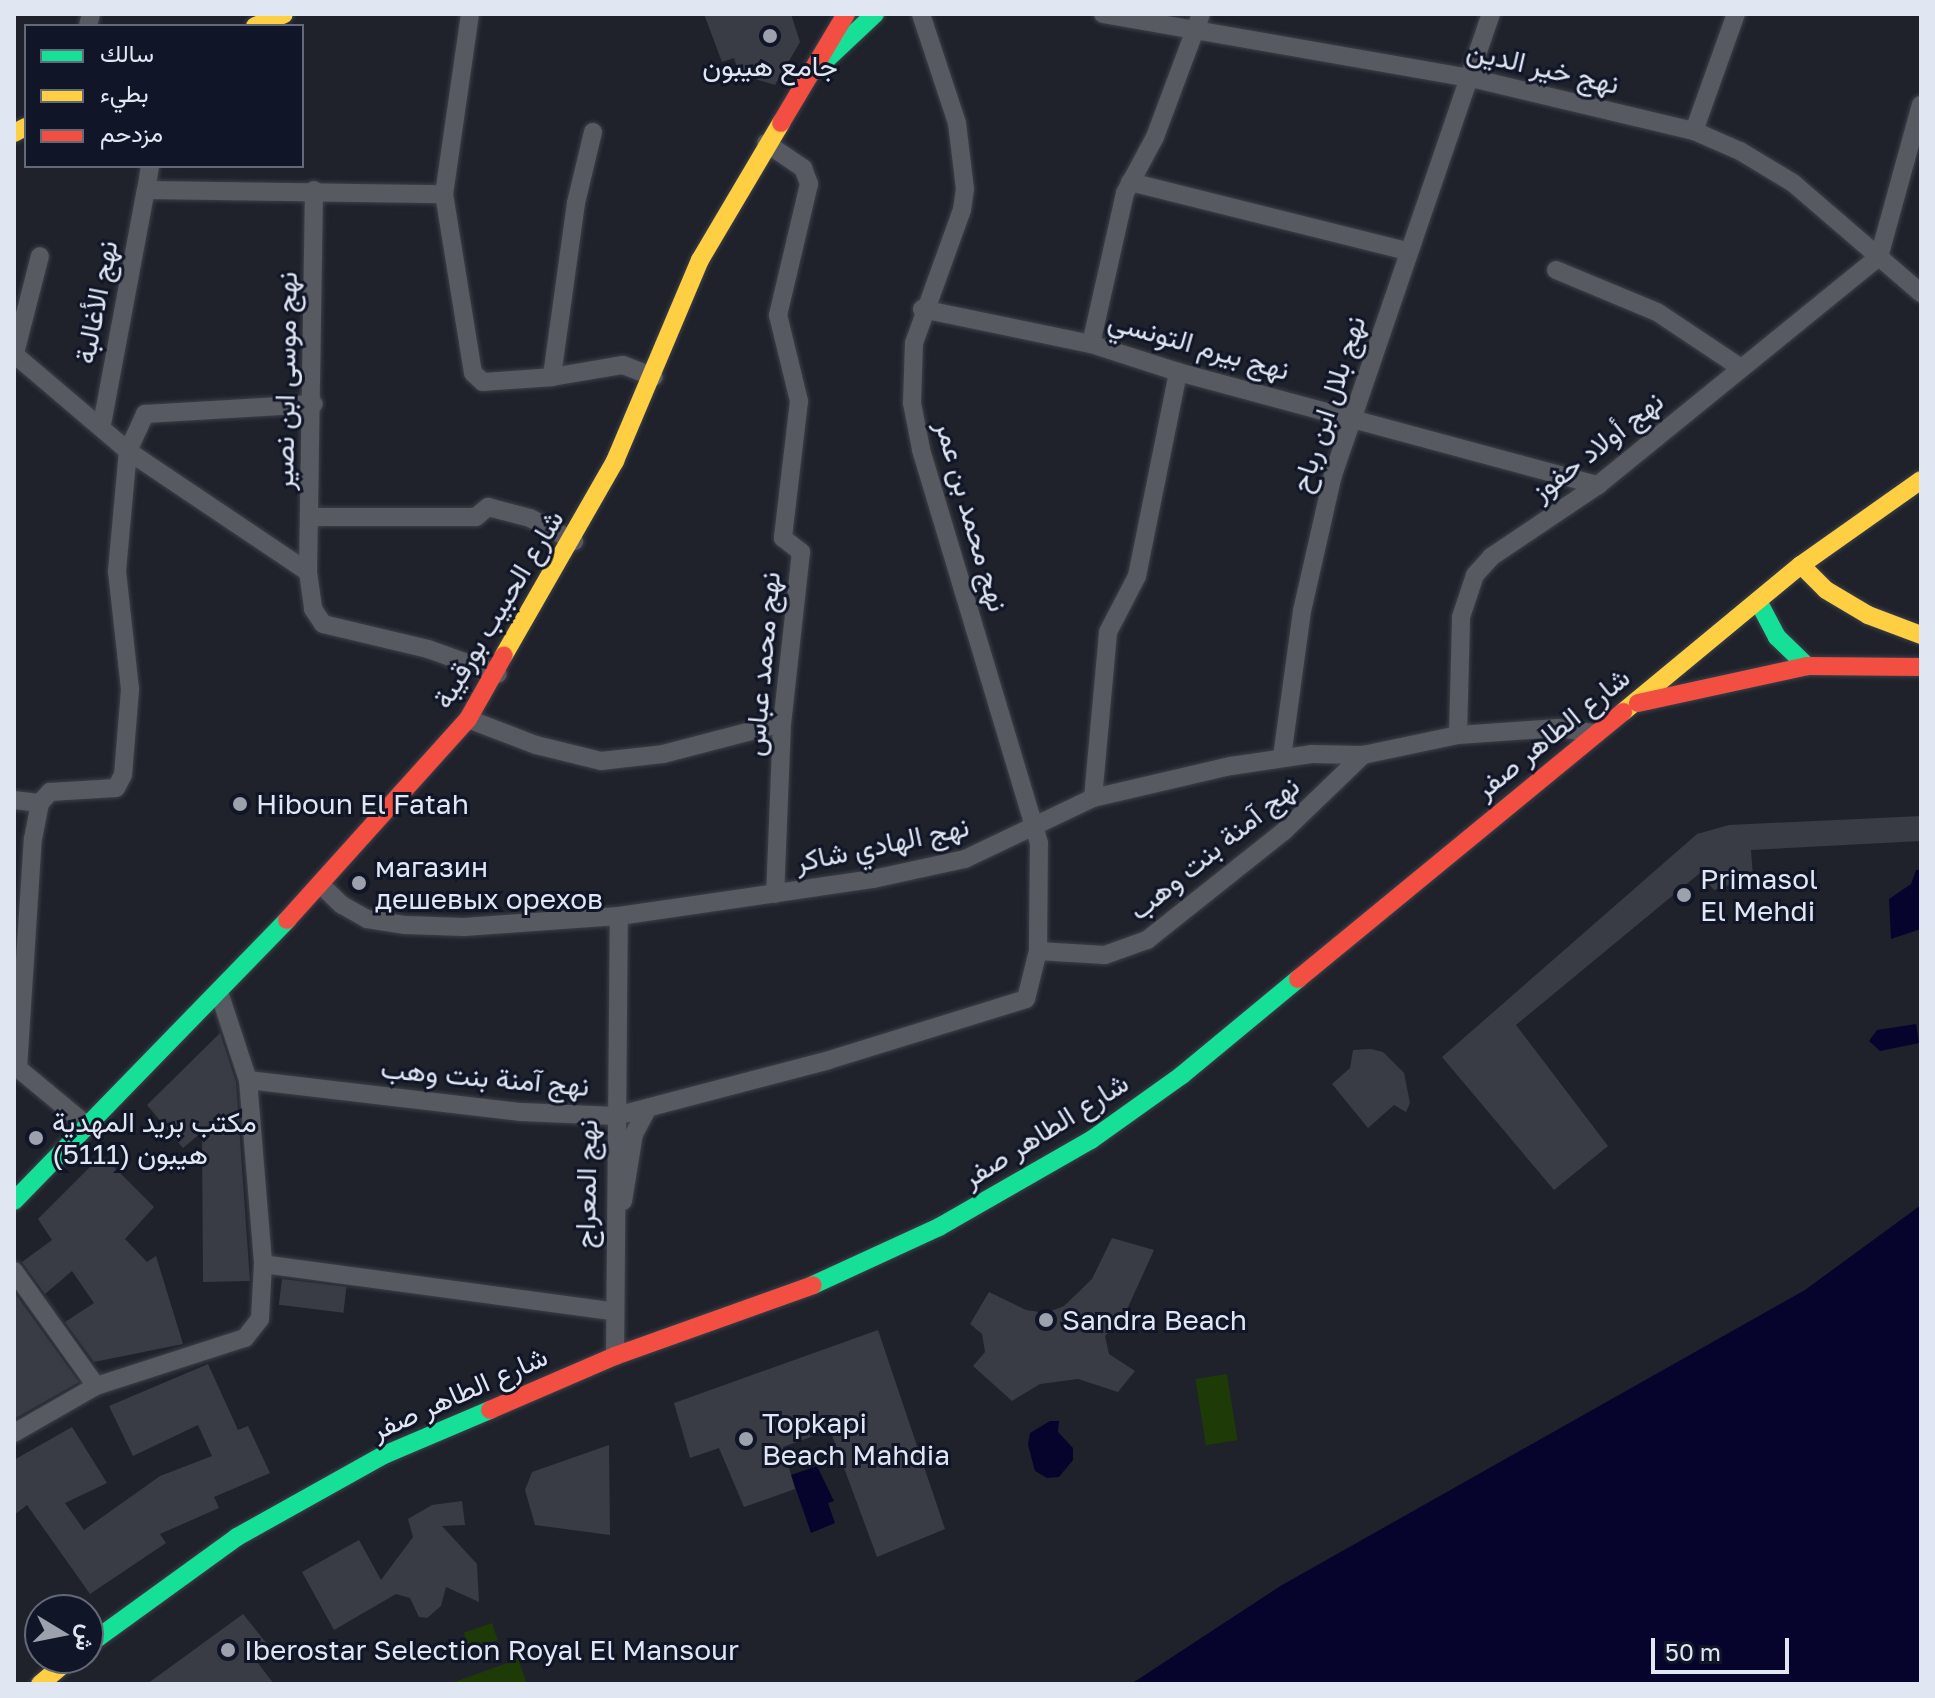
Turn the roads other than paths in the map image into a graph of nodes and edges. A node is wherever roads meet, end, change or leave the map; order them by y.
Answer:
1 (284, 14) edge
2 (470, 14) edge
3 (821, 14) edge
4 (846, 14) edge
5 (875, 14) edge
6 (921, 14) edge
7 (935, 14) edge
8 (1103, 14) edge
9 (1491, 14) edge
10 (1736, 14) edge
11 (1199, 21) edge
12 (260, 24) edge
13 (828, 38) junction
14 (935, 44) junction
15 (816, 69) junction
16 (1471, 78) junction
17 (1921, 105) edge
18 (1694, 131) junction
19 (593, 132) dead end
20 (766, 143) junction
21 (150, 168) edge
22 (1130, 182) junction
23 (146, 190) junction
24 (314, 190) junction
25 (444, 194) junction
26 (1407, 251) junction
27 (40, 256) dead end
28 (1879, 257) junction
29 (1556, 270) dead end
30 (1921, 293) edge
31 (922, 309) junction
32 (1091, 344) junction
33 (14, 355) edge
34 (1741, 368) junction
35 (1178, 372) junction
36 (552, 377) junction
37 (654, 377) junction
38 (314, 404) junction
39 (1353, 416) junction
40 (102, 424) junction
41 (128, 451) junction
42 (1921, 480) edge
43 (1598, 485) junction
44 (311, 517) junction
45 (574, 541) junction
46 (1801, 565) junction
47 (308, 572) junction
48 (1758, 601) junction
49 (1921, 635) edge
50 (1807, 666) junction
51 (1921, 667) edge
52 (498, 674) junction
53 (1631, 704) junction
54 (468, 719) junction
55 (782, 723) junction
56 (1595, 733) junction
57 (1458, 735) junction
58 (1363, 755) junction
59 (1282, 757) junction
60 (1093, 798) junction
61 (14, 800) edge
62 (40, 803) junction
63 (1034, 824) junction
64 (320, 884) junction
65 (775, 894) junction
66 (619, 916) junction
67 (1038, 951) junction
68 (219, 992) junction
69 (1031, 992) joint
70 (16, 1067) edge
71 (248, 1080) junction
72 (648, 1108) junction
73 (616, 1116) junction
74 (89, 1127) junction
75 (14, 1201) edge
76 (263, 1264) junction
77 (613, 1265) junction
78 (14, 1271) edge
79 (612, 1311) junction
80 (615, 1356) junction
81 (96, 1386) junction
82 (14, 1433) edge
83 (104, 1633) edge

1 - 12 main road
2 - 25 street
3 - 13 main road
4 - 13 main road, شارع الحبيب بورقيبة
5 - 15 main road, شارع الحبيب بورقيبة
6 - 14 street, نهج محمد بن عمر
7 - 14 street
8 - 11 street, نهج خير الدين
9 - 16 street, نهج بلال ابن رباح
10 - 18 street
11 - 16 street, نهج خير الدين
11 - 22 street
13 - 15 main road, شارع الحبيب بورقيبة
14 - 31 street, نهج محمد بن عمر
15 - 20 main road, شارع الحبيب بورقيبة
16 - 18 street, نهج خير الدين
16 - 26 street, نهج بلال ابن رباح
17 - 28 street
18 - 28 street, نهج خير الدين
19 - 36 street
20 - 37 main road, شارع الحبيب بورقيبة
20 - 55 street, نهج محمد عباس
21 - 23 street, نهج الأغالبة
22 - 26 street
22 - 32 street
23 - 24 street
23 - 40 street, نهج الأغالبة
24 - 25 street
24 - 38 street, نهج موسى ابن نصير
25 - 36 street
26 - 39 street, نهج بلال ابن رباح
27 - 33 street
28 - 30 street, نهج خير الدين
28 - 34 street, نهج أولاد حفوز
29 - 34 street
31 - 32 street, نهج بيرم التونسي
31 - 63 street, نهج محمد بن عمر
32 - 35 street, نهج بيرم التونسي
33 - 40 street
34 - 43 street, نهج أولاد حفوز
35 - 39 street, نهج بيرم التونسي
35 - 60 street
36 - 37 street
37 - 45 main road, شارع الحبيب بورقيبة
38 - 41 street
38 - 44 street, نهج موسى ابن نصير
39 - 43 street, نهج بيرم التونسي
39 - 59 street, نهج بلال ابن رباح
40 - 41 street
41 - 47 street
41 - 62 street
42 - 46 main road, شارع الطاهر صفر
43 - 57 street, نهج أولاد حفوز
44 - 45 street
44 - 47 street, نهج موسى ابن نصير
45 - 52 main road, شارع الحبيب بورقيبة
46 - 48 main road, شارع الطاهر صفر
46 - 49 main road
47 - 52 street, نهج موسى ابن نصير
48 - 50 main road
48 - 53 main road, شارع الطاهر صفر
50 - 51 main road
50 - 53 main road
52 - 54 main road, شارع الحبيب بورقيبة
53 - 56 main road, شارع الطاهر صفر
54 - 55 street
54 - 64 main road, شارع الحبيب بورقيبة
55 - 65 street, نهج محمد عباس
56 - 57 street, نهج الهادي شاكر
56 - 80 main road, شارع الطاهر صفر
57 - 58 street, نهج الهادي شاكر
58 - 59 street, نهج الهادي شاكر
58 - 67 street, نهج آمنة بنت وهب
59 - 60 street, نهج الهادي شاكر
60 - 63 street, نهج الهادي شاكر
61 - 62 street
62 - 70 street
63 - 65 street, نهج الهادي شاكر
63 - 67 street, نهج محمد بن عمر
64 - 66 street, نهج الهادي شاكر
64 - 68 main road, شارع الحبيب بورقيبة
65 - 66 street, نهج الهادي شاكر
66 - 73 street, نهج المعراج
67 - 69 street, نهج محمد بن عمر
68 - 71 street
68 - 74 main road, شارع الحبيب بورقيبة
69 - 72 street, نهج آمنة بنت وهب
70 - 74 street
71 - 73 street, نهج آمنة بنت وهب
71 - 76 street
72 - 73 street, نهج آمنة بنت وهب
72 - 77 street
73 - 77 street, نهج المعراج
74 - 75 main road, شارع الحبيب بورقيبة
76 - 79 street
76 - 81 street
77 - 79 street, نهج المعراج
78 - 81 street
79 - 80 street, نهج المعراج
80 - 83 main road, شارع الطاهر صفر
81 - 82 street

